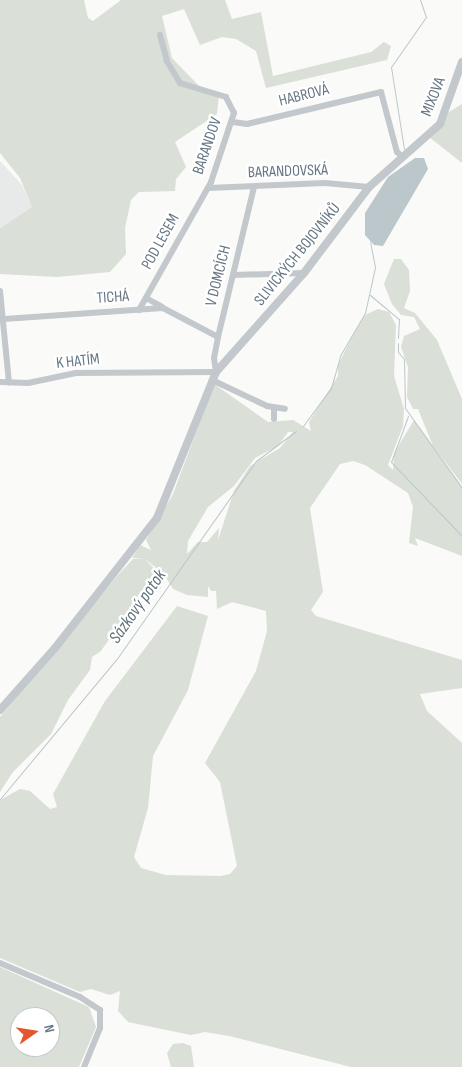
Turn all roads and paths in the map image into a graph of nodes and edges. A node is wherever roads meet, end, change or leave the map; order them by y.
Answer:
1 (160, 34) dead end
2 (462, 62) edge
3 (232, 122) junction
4 (427, 138) joint
5 (403, 157) junction
6 (254, 187) junction
7 (369, 187) junction
8 (208, 188) junction
9 (304, 273) junction
10 (233, 275) junction
11 (0, 291) edge
12 (146, 298) junction
13 (163, 308) junction
14 (139, 310) junction
15 (4, 319) junction
16 (218, 337) junction
17 (216, 372) junction
18 (212, 380) junction
19 (0, 382) edge
20 (9, 383) junction
21 (274, 408) junction
22 (285, 409) dead end
23 (274, 419) dead end
24 (0, 710) edge
25 (0, 963) edge
26 (84, 1067) edge

1 - 3 street, BARANDOV
2 - 4 street, MIXOVA
3 - 5 street, HABROVÁ
3 - 8 street, BARANDOV
4 - 5 street, SLIVICKÝCH BOJOVNÍKŮ
5 - 7 street, SLIVICKÝCH BOJOVNÍKŮ
6 - 7 street, BARANDOVSKÁ
6 - 8 street, BARANDOVSKÁ
6 - 10 street, V DOMCÍCH
7 - 9 street, SLIVICKÝCH BOJOVNÍKŮ
8 - 12 street, POD LESEM
9 - 10 street
9 - 17 street, SLIVICKÝCH BOJOVNÍKŮ
10 - 16 street, V DOMCÍCH
11 - 15 street
12 - 13 street
12 - 14 street, POD LESEM
13 - 14 street, TICHÁ
13 - 16 street
14 - 15 street, TICHÁ
15 - 20 street
16 - 17 street, V DOMCÍCH
17 - 18 street, SLIVICKÝCH BOJOVNÍKŮ
17 - 20 street, K HATÍM
18 - 21 street
18 - 24 street, SLIVICKÝCH BOJOVNÍKŮ
19 - 20 street, K HATÍM
21 - 22 street
21 - 23 street
25 - 26 street

